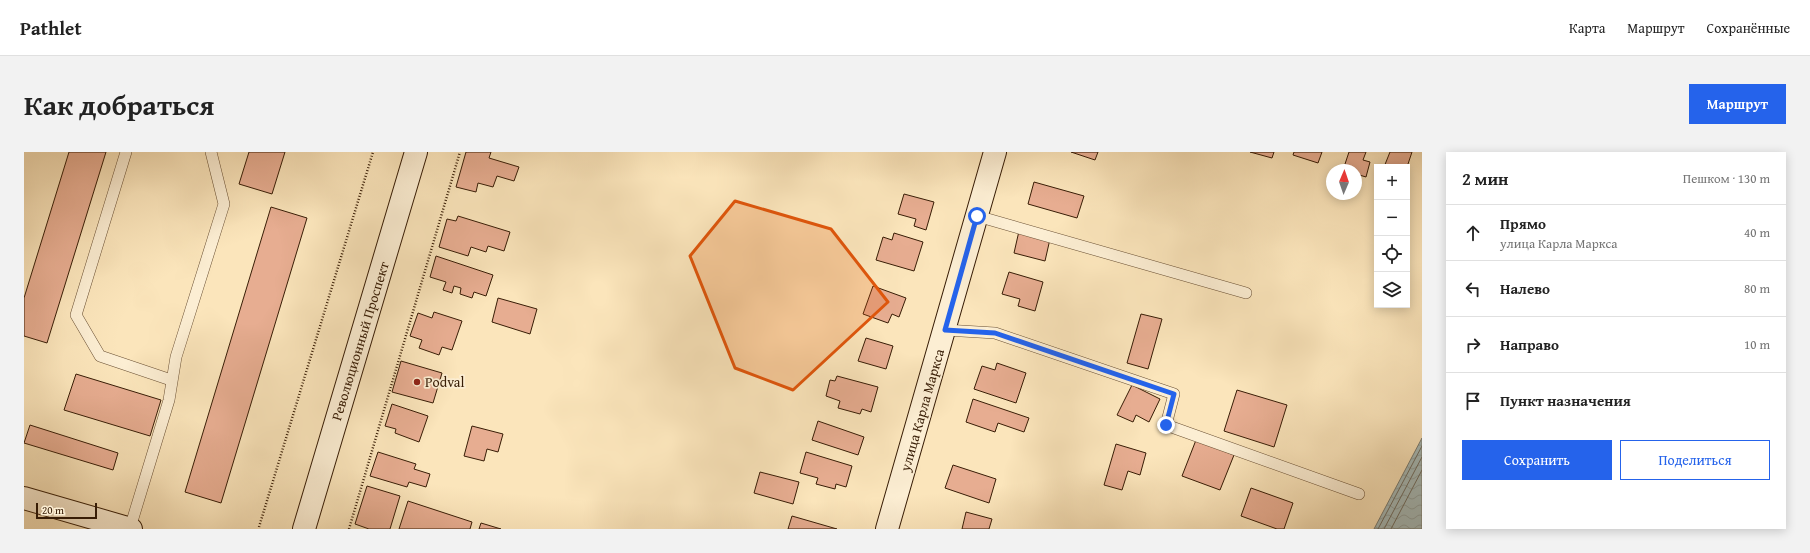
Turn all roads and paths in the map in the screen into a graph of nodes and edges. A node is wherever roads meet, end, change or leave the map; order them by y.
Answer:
1 (126, 152) edge
2 (211, 152) edge
3 (373, 152) edge
4 (416, 152) edge
5 (460, 152) edge
6 (995, 152) edge
7 (977, 216) junction
8 (1246, 293) dead end
9 (945, 330) junction
10 (171, 380) junction
11 (1358, 494) dead end
12 (24, 498) edge
13 (259, 527) dead end
14 (130, 529) edge
15 (304, 529) edge
16 (349, 529) edge
17 (887, 529) edge

1 - 10 lane
2 - 10 lane
3 - 13 path
4 - 15 street, Революционный Проспект
5 - 16 path
6 - 7 street, улица Карла Маркса
7 - 8 lane
7 - 9 street, улица Карла Маркса
9 - 11 lane
9 - 17 street, улица Карла Маркса
10 - 14 lane
12 - 14 street

